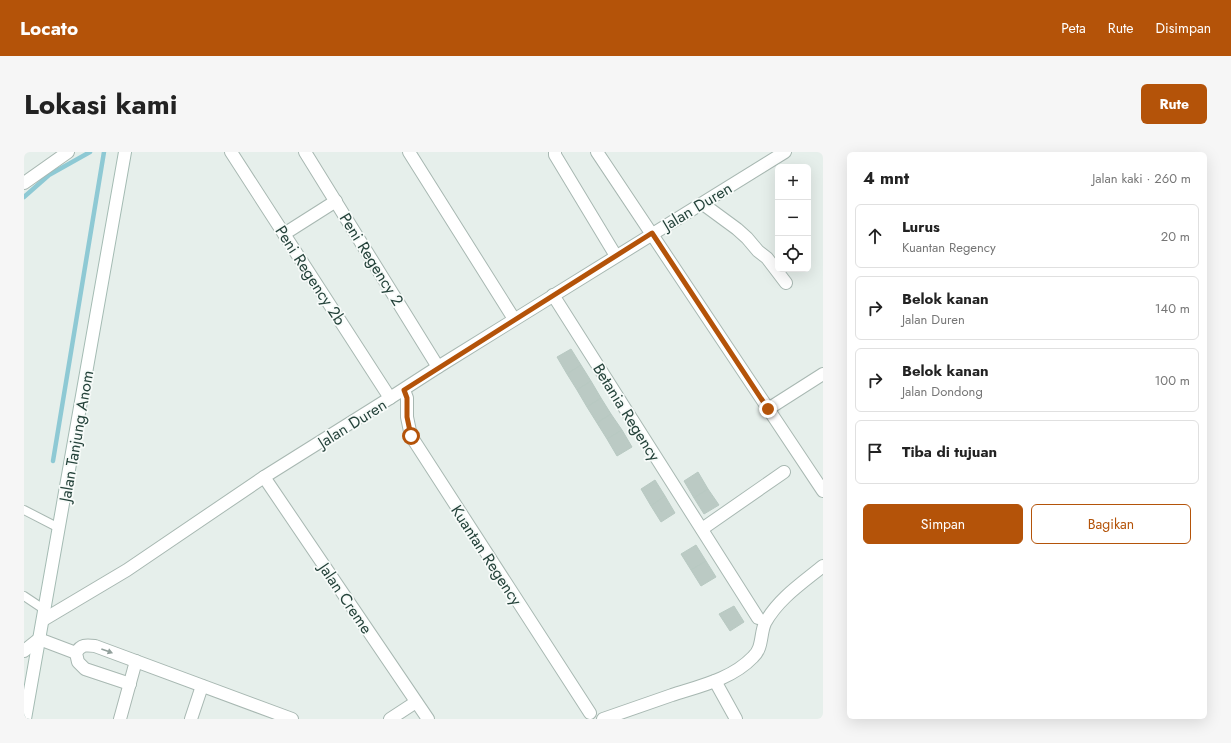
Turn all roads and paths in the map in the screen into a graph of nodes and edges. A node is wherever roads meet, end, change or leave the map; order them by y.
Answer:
1 (68, 152) edge
2 (125, 152) edge
3 (231, 152) edge
4 (305, 152) edge
5 (409, 152) edge
6 (555, 152) edge
7 (597, 152) edge
8 (785, 152) edge
9 (24, 183) edge
10 (336, 202) junction
11 (703, 204) junction
12 (652, 233) junction
13 (284, 234) junction
14 (616, 256) junction
15 (786, 283) dead end
16 (553, 295) junction
17 (514, 320) junction
18 (438, 367) junction
19 (823, 374) edge
20 (404, 390) junction
21 (390, 398) junction
22 (768, 409) junction
23 (784, 472) dead end
24 (264, 477) junction
25 (823, 491) edge
26 (24, 510) edge
27 (59, 528) junction
28 (702, 529) junction
29 (823, 566) edge
30 (24, 596) edge
31 (44, 615) junction
32 (758, 618) dead end
33 (39, 639) junction
34 (24, 651) edge
35 (76, 653) junction
36 (136, 661) junction
37 (714, 681) junction
38 (130, 684) junction
39 (202, 686) junction
40 (416, 702) junction
41 (590, 713) dead end
42 (259, 714) edge
43 (636, 714) edge
44 (26, 719) edge
45 (120, 719) edge
46 (191, 719) edge
47 (292, 719) edge
48 (390, 719) edge
49 (428, 719) edge
50 (603, 719) edge
51 (736, 719) edge

1 - 9 street
2 - 27 street, Jalan Tanjung Anom
3 - 13 street, Peni Regency 2b
4 - 10 street, Peni Regency 2
5 - 17 street
6 - 14 street
7 - 12 street
8 - 11 street, Jalan Duren
10 - 13 street
10 - 18 street, Peni Regency 2
11 - 12 street, Jalan Duren
11 - 15 street
12 - 14 street, Jalan Duren
12 - 22 street
13 - 21 street, Peni Regency 2b
14 - 16 street, Jalan Duren
16 - 17 street, Jalan Duren
16 - 28 street, Betania Regency
17 - 18 street, Jalan Duren
18 - 20 street, Jalan Duren
19 - 22 street
20 - 21 street, Jalan Duren
20 - 41 street, Kuantan Regency
21 - 24 street, Jalan Duren
22 - 25 street
23 - 28 street
24 - 31 street, Jalan Duren
24 - 40 street, Jalan Creme
26 - 27 lane
27 - 31 street, Jalan Tanjung Anom
28 - 32 street, Betania Regency
29 - 37 street
30 - 31 lane
31 - 33 street, Jalan Tanjung Anom
33 - 34 street
33 - 35 street
33 - 44 street, Jalan Tanjung Anom
35 -> 36 street
35 - 38 street
36 - 38 street
36 - 39 street
37 - 43 street
37 - 51 street
38 - 45 street
39 - 42 street
39 - 46 street
40 - 48 street
40 - 49 street, Jalan Creme
42 - 47 street
43 - 50 street

